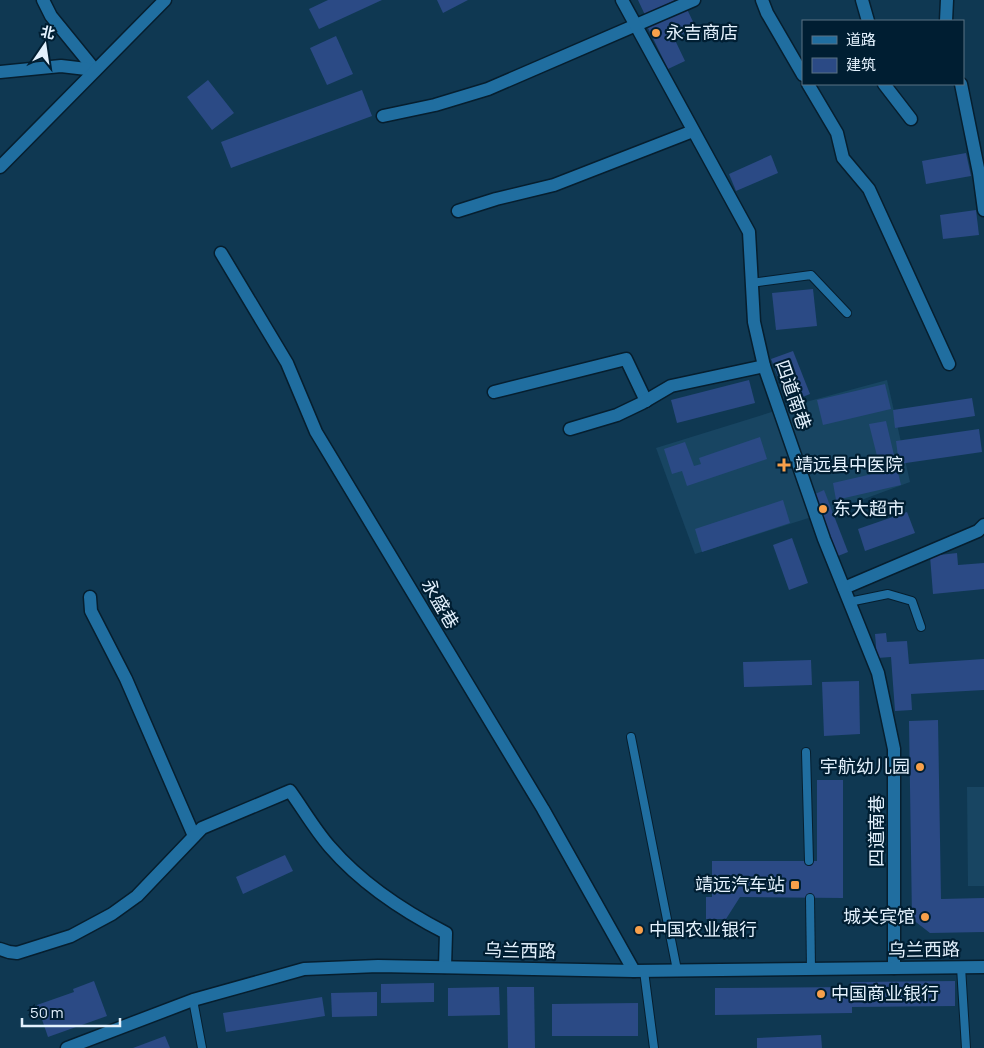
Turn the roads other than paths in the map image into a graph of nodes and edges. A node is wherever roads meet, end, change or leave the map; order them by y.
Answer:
1 (43, 0) edge
2 (165, 0) edge
3 (622, 0) edge
4 (694, 0) edge
5 (762, 0) edge
6 (862, 0) edge
7 (946, 0) edge
8 (868, 20) edge
9 (946, 20) edge
10 (635, 24) junction
11 (95, 70) junction
12 (0, 72) edge
13 (802, 73) edge
14 (809, 85) edge
15 (885, 85) edge
16 (961, 85) edge
17 (384, 116) dead end
18 (911, 119) dead end
19 (693, 131) junction
20 (0, 166) edge
21 (984, 210) edge
22 (458, 211) dead end
23 (221, 254) dead end
24 (751, 283) junction
25 (847, 313) dead end
26 (949, 364) dead end
27 (764, 366) junction
28 (494, 392) dead end
29 (646, 401) junction
30 (570, 429) dead end
31 (984, 525) edge
32 (844, 588) junction
33 (90, 597) dead end
34 (849, 602) junction
35 (921, 627) dead end
36 (631, 737) dead end
37 (806, 752) dead end
38 (194, 836) junction
39 (809, 861) dead end
40 (810, 898) dead end
41 (0, 949) edge
42 (445, 967) junction
43 (961, 967) junction
44 (984, 967) edge
45 (894, 968) junction
46 (811, 969) junction
47 (677, 970) junction
48 (639, 971) junction
49 (193, 1000) junction
50 (68, 1048) edge
51 (202, 1048) edge
52 (654, 1048) edge
53 (966, 1048) edge

1 - 11 street
2 - 11 street
3 - 10 street, 四道南巷
4 - 10 street
5 - 13 street
6 - 8 street
7 - 9 street
10 - 17 street
10 - 19 street, 四道南巷
11 - 12 street
11 - 20 street
14 - 26 street
15 - 18 street
16 - 21 street
19 - 22 street
19 - 24 street, 四道南巷
23 - 48 street, 永盛巷
24 - 25 lane
24 - 27 street, 四道南巷
27 - 29 street
27 - 32 street, 四道南巷
28 - 29 street
29 - 30 street
31 - 32 street
32 - 34 street, 四道南巷
33 - 38 street
34 - 35 lane
34 - 45 street, 四道南巷
36 - 47 lane
37 - 39 lane
38 - 41 street
38 - 42 street
40 - 46 lane
42 - 48 street, 乌兰西路
42 - 49 street, 乌兰西路
43 - 44 street, 乌兰西路
43 - 45 street, 乌兰西路
43 - 53 lane
45 - 46 street, 乌兰西路
46 - 47 street, 乌兰西路
47 - 48 street, 乌兰西路
48 - 52 lane, 永盛巷
49 - 50 street, 乌兰西路
49 - 51 lane

